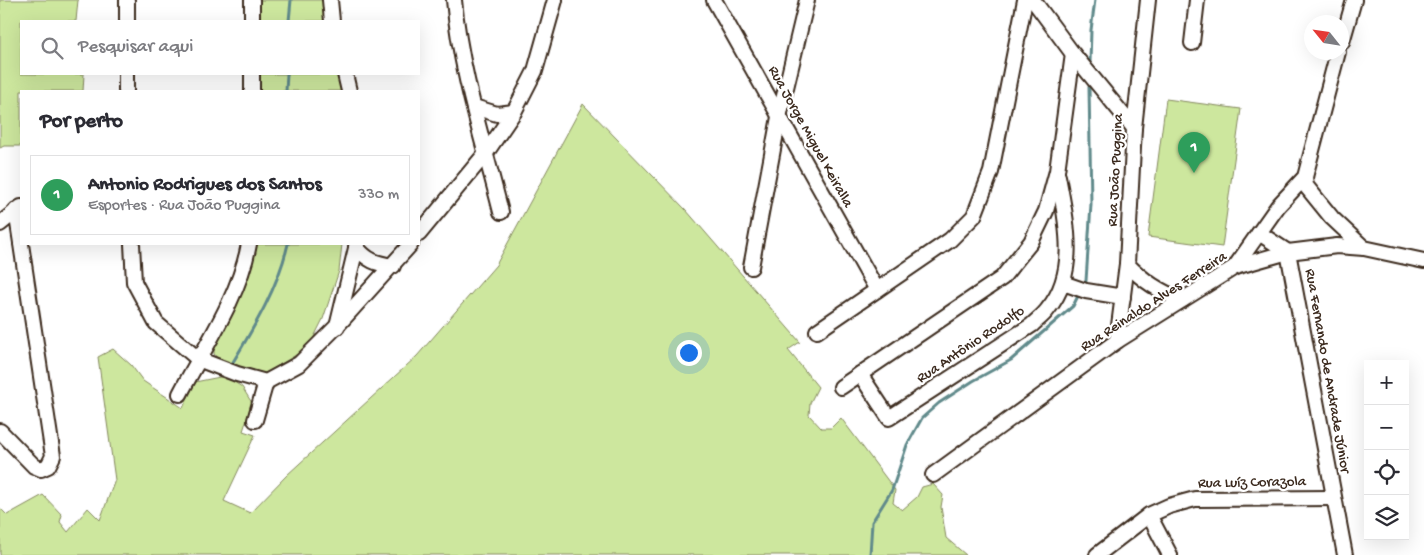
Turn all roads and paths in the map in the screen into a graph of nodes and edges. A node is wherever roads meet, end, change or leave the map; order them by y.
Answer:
1 (127, 0) edge
2 (252, 0) edge
3 (330, 0) edge
4 (454, 0) edge
5 (556, 0) edge
6 (714, 0) edge
7 (807, 0) edge
8 (1025, 0) edge
9 (1033, 0) edge
10 (1148, 0) edge
11 (1197, 0) edge
12 (1354, 0) edge
13 (1349, 18) edge
14 (127, 20) edge
15 (252, 20) edge
16 (332, 20) edge
17 (1192, 43) dead end
18 (1073, 54) junction
19 (1336, 60) edge
20 (126, 75) edge
21 (252, 75) edge
22 (345, 75) edge
23 (126, 90) edge
24 (252, 90) edge
25 (349, 90) edge
26 (474, 108) junction
27 (514, 112) junction
28 (780, 117) junction
29 (1134, 128) junction
30 (486, 153) junction
31 (1057, 171) junction
32 (1305, 177) junction
33 (19, 208) edge
34 (501, 212) dead end
35 (0, 224) edge
36 (20, 226) edge
37 (1340, 226) junction
38 (1260, 232) junction
39 (420, 233) edge
40 (21, 245) edge
41 (132, 245) edge
42 (249, 245) edge
43 (357, 245) edge
44 (410, 245) edge
45 (1337, 246) junction
46 (1364, 248) junction
47 (1288, 252) junction
48 (1424, 261) edge
49 (1127, 264) junction
50 (392, 266) junction
51 (751, 266) dead end
52 (1235, 267) junction
53 (1063, 283) junction
54 (877, 290) junction
55 (1123, 296) junction
56 (1182, 300) junction
57 (336, 327) junction
58 (817, 331) dead end
59 (1117, 341) junction
60 (198, 359) junction
61 (860, 374) junction
62 (266, 382) junction
63 (841, 387) dead end
64 (180, 394) dead end
65 (254, 420) dead end
66 (0, 431) edge
67 (933, 475) dead end
68 (1334, 498) junction
69 (1148, 515) junction
70 (1097, 555) edge
71 (1170, 555) edge
72 (1346, 555) edge

1 - 14 street
2 - 15 street
3 - 16 street
4 - 26 street
5 - 27 street
6 - 28 street, Rua Jorge Miguel Keiralla
7 - 28 street
8 - 54 street
9 - 18 street
10 - 29 street, Rua João Puggina
11 - 17 street
12 - 13 street
18 - 29 street
18 - 31 street
19 - 32 street
20 - 23 street
21 - 24 street
22 - 25 street
26 - 27 street
26 - 30 street
27 - 30 street
28 - 51 street
28 - 54 street, Rua Jorge Miguel Keiralla
29 - 49 street, Rua João Puggina
30 - 34 street
30 - 39 street
31 - 53 street, Rua Antônio Rodolfo
31 - 61 street
32 - 37 street
32 - 38 street
33 - 35 street
33 - 36 street
37 - 45 street
37 - 46 street
38 - 47 street
38 - 52 street
40 - 66 street
41 - 60 street
42 - 60 street
43 - 50 street
43 - 57 street
44 - 50 street
45 - 46 street, Rua Reinaldo Alves Ferreira
45 - 47 street, Rua Reinaldo Alves Ferreira
46 - 48 street, Rua Reinaldo Alves Ferreira
47 - 52 street, Rua Reinaldo Alves Ferreira
47 - 68 street, Rua Fernando de Andrade Júnior
49 - 55 street, Rua João Puggina
49 - 56 street
50 - 57 street
52 - 56 street, Rua Reinaldo Alves Ferreira
53 - 55 street
53 - 61 street, Rua Antônio Rodolfo
54 - 58 street
55 - 59 street, Rua João Puggina
56 - 59 street, Rua Reinaldo Alves Ferreira
57 - 62 street
59 - 67 street, Rua Reinaldo Alves Ferreira
60 - 62 street
60 - 64 street
61 - 63 street
62 - 65 street
68 - 69 street, Rua Luíz Corazola
68 - 72 street, Rua Fernando de Andrade Júnior
69 - 70 street, Rua Luíz Corazola
69 - 71 street

